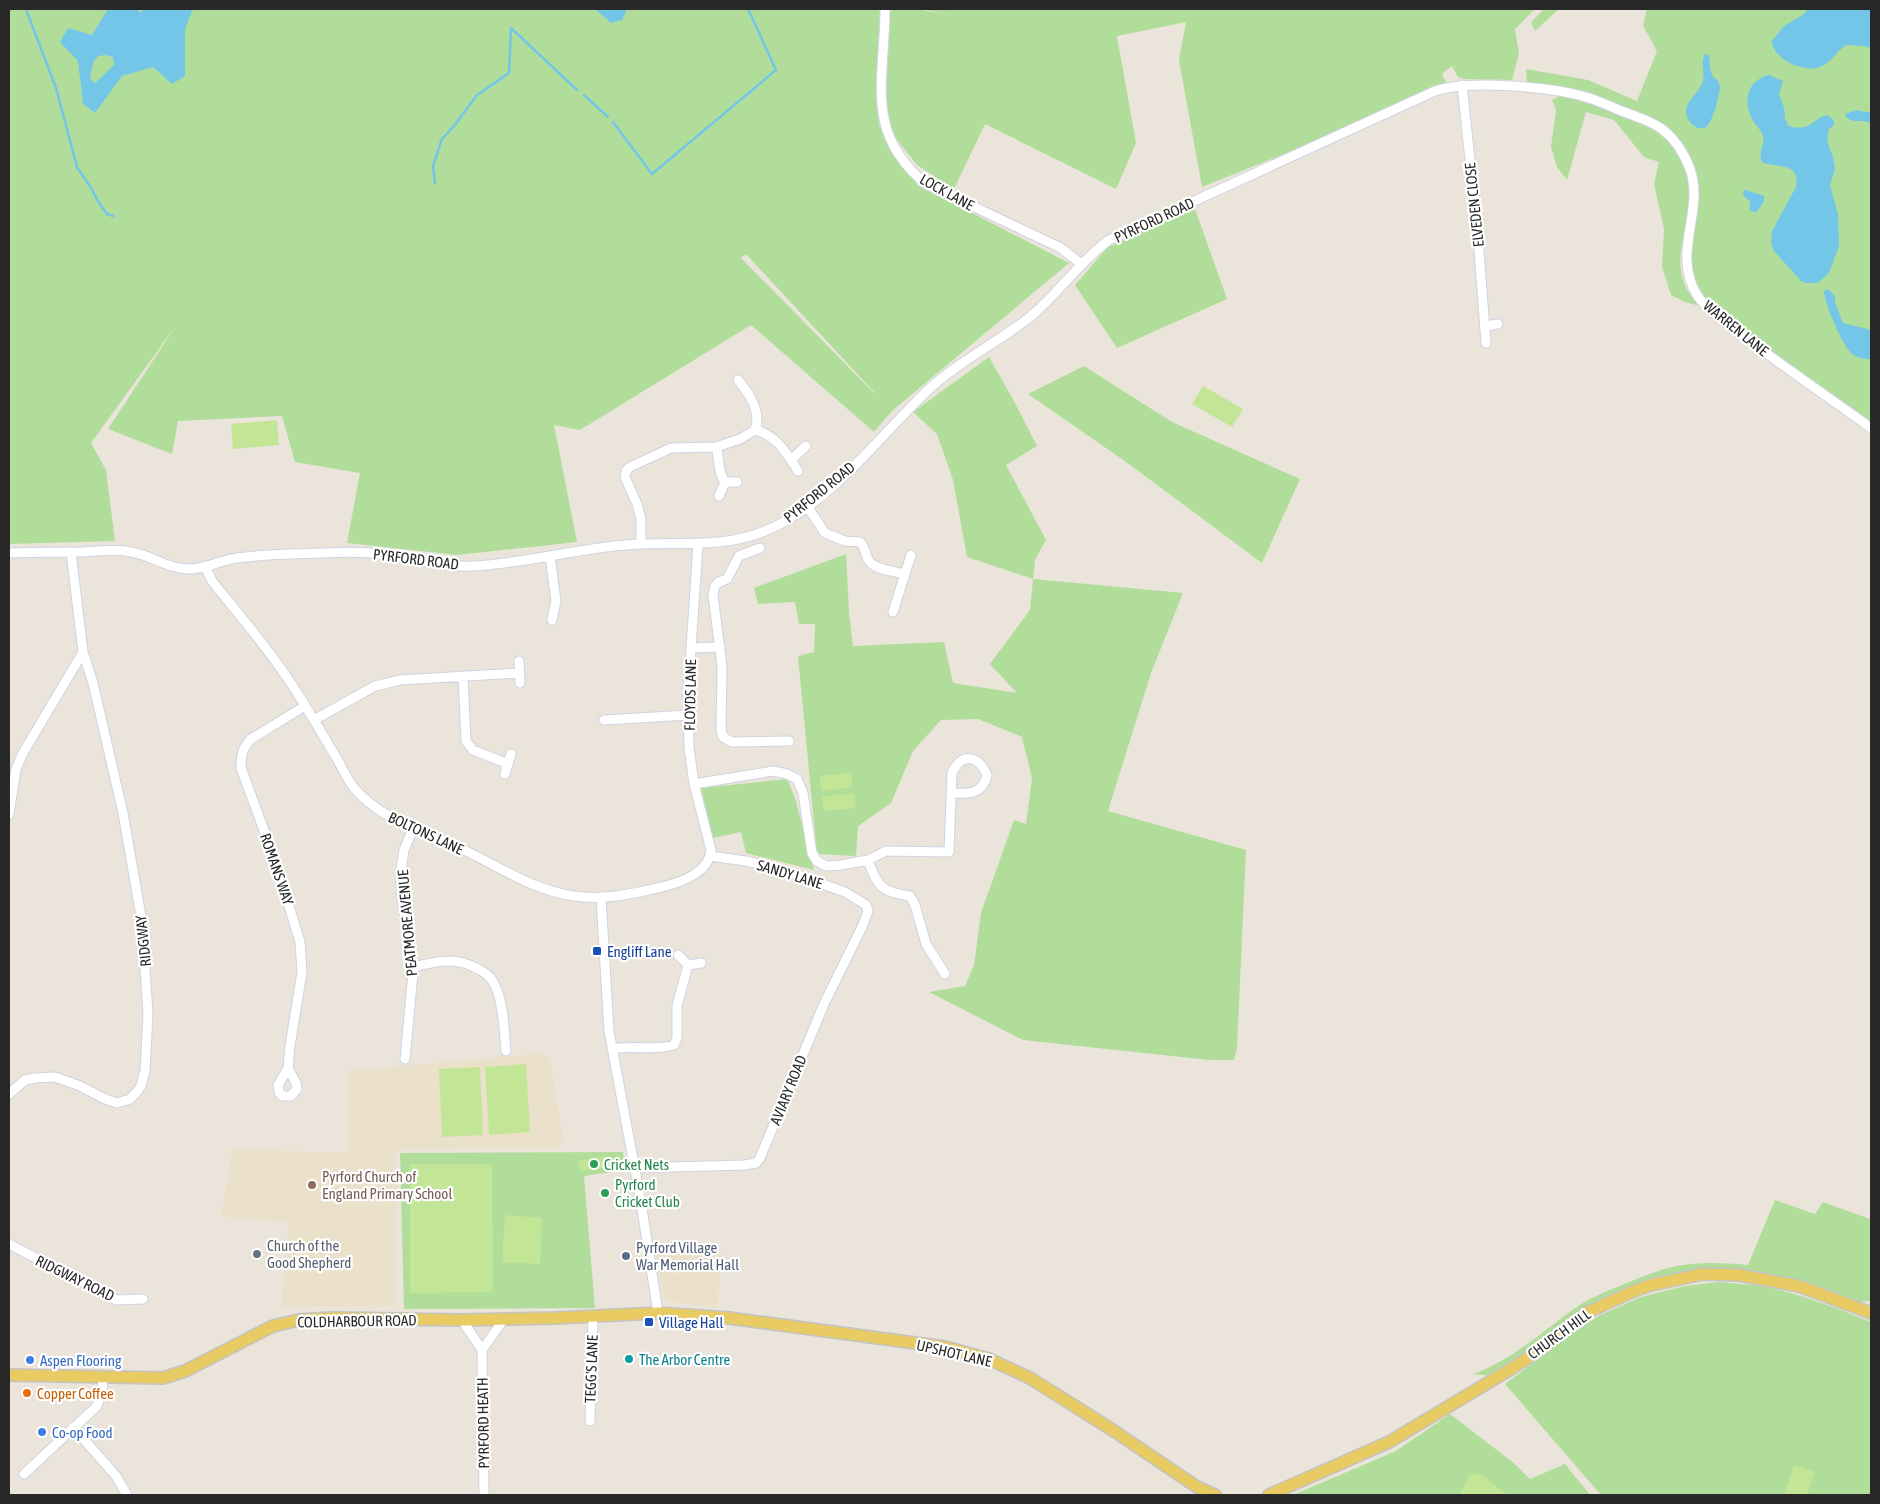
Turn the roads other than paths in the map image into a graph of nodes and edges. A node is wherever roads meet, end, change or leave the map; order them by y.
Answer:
1 (884, 9) edge
2 (1462, 85) junction
3 (1081, 264) junction
4 (1498, 324) dead end
5 (1485, 326) junction
6 (1486, 343) dead end
7 (744, 383) dead end
8 (1871, 428) edge
9 (755, 430) junction
10 (806, 446) dead end
11 (716, 447) junction
12 (791, 460) junction
13 (798, 471) dead end
14 (725, 482) junction
15 (737, 482) dead end
16 (719, 496) dead end
17 (807, 506) junction
18 (641, 544) junction
19 (698, 545) junction
20 (760, 548) dead end
21 (71, 552) junction
22 (9, 553) edge
23 (911, 555) dead end
24 (550, 556) junction
25 (205, 566) junction
26 (905, 574) junction
27 (893, 612) dead end
28 (552, 620) dead end
29 (720, 647) junction
30 (691, 648) junction
31 (83, 652) junction
32 (518, 662) dead end
33 (519, 673) junction
34 (463, 676) junction
35 (520, 683) dead end
36 (305, 706) junction
37 (688, 715) junction
38 (314, 720) junction
39 (604, 720) dead end
40 (789, 742) dead end
41 (511, 754) dead end
42 (508, 764) junction
43 (505, 774) dead end
44 (694, 784) junction
45 (952, 793) junction
46 (9, 814) edge
47 (413, 829) junction
48 (710, 856) junction
49 (868, 860) junction
50 (601, 898) junction
51 (866, 905) joint
52 (678, 955) dead end
53 (701, 963) dead end
54 (688, 965) junction
55 (413, 967) junction
56 (946, 974) dead end
57 (612, 1049) junction
58 (506, 1051) dead end
59 (405, 1059) dead end
60 (288, 1068) dead end
61 (9, 1094) edge
62 (634, 1168) junction
63 (9, 1244) edge
64 (143, 1299) dead end
65 (1871, 1313) edge
66 (658, 1314) junction
67 (593, 1317) junction
68 (504, 1319) junction
69 (462, 1320) junction
70 (482, 1350) junction
71 (9, 1374) edge
72 (103, 1377) junction
73 (590, 1422) dead end
74 (73, 1427) junction
75 (24, 1474) dead end
76 (127, 1495) edge
77 (484, 1495) edge
78 (1215, 1495) edge
79 (1269, 1495) edge

1 - 3 street, LOCK LANE
2 - 3 street, PYRFORD ROAD
2 - 5 street, ELVEDEN CLOSE
2 - 8 street, WARREN LANE
3 - 17 street, PYRFORD ROAD
4 - 5 street
5 - 6 street, ELVEDEN CLOSE
7 - 9 street
9 - 11 street
9 - 12 street
10 - 12 street
11 - 14 street
11 - 18 street
12 - 13 street
14 - 15 street
14 - 16 street
17 - 19 street, PYRFORD ROAD
17 - 26 street
18 - 19 street, PYRFORD ROAD
18 - 24 street, PYRFORD ROAD
19 - 30 street, FLOYDS LANE
20 - 29 street
21 - 22 street, PYRFORD ROAD
21 - 25 street, PYRFORD ROAD
21 - 31 street, RIDGWAY
23 - 26 street
24 - 25 street, PYRFORD ROAD
24 - 28 street
25 - 36 street, BOLTONS LANE
26 - 27 street
29 - 30 street
29 - 40 street
30 - 37 street, FLOYDS LANE
31 - 46 street
31 - 61 street, RIDGWAY
32 - 33 street
33 - 34 street
33 - 35 street
34 - 38 street
34 - 42 street
36 - 38 street, BOLTONS LANE
36 - 60 street, ROMANS WAY
37 - 39 street
37 - 44 street, FLOYDS LANE
38 - 47 street, BOLTONS LANE
41 - 42 street
42 - 43 street
44 - 48 street, FLOYDS LANE
44 - 49 street
45 - 45 street
45 - 49 street
47 - 50 street, BOLTONS LANE
47 - 55 street, PEATMORE AVENUE
48 - 50 street, BOLTONS LANE
48 - 51 street, SANDY LANE
49 - 56 street
50 - 57 street
51 - 62 street, AVIARY ROAD
52 - 54 street
53 - 54 street
54 - 57 street
55 - 58 street
55 - 59 street, PEATMORE AVENUE
57 - 62 street
62 - 66 street
63 - 64 street, RIDGWAY ROAD
65 - 79 main road, CHURCH HILL
66 - 67 main road, COLDHARBOUR ROAD
66 - 78 main road, UPSHOT LANE
67 - 68 main road, COLDHARBOUR ROAD
67 - 73 street, TEGG'S LANE
68 - 69 main road, COLDHARBOUR ROAD
68 - 70 street
69 - 70 street
69 - 72 main road, COLDHARBOUR ROAD
70 - 77 street, PYRFORD HEATH
71 - 72 main road, COLDHARBOUR ROAD
72 - 74 street
74 - 75 street
74 - 76 street

